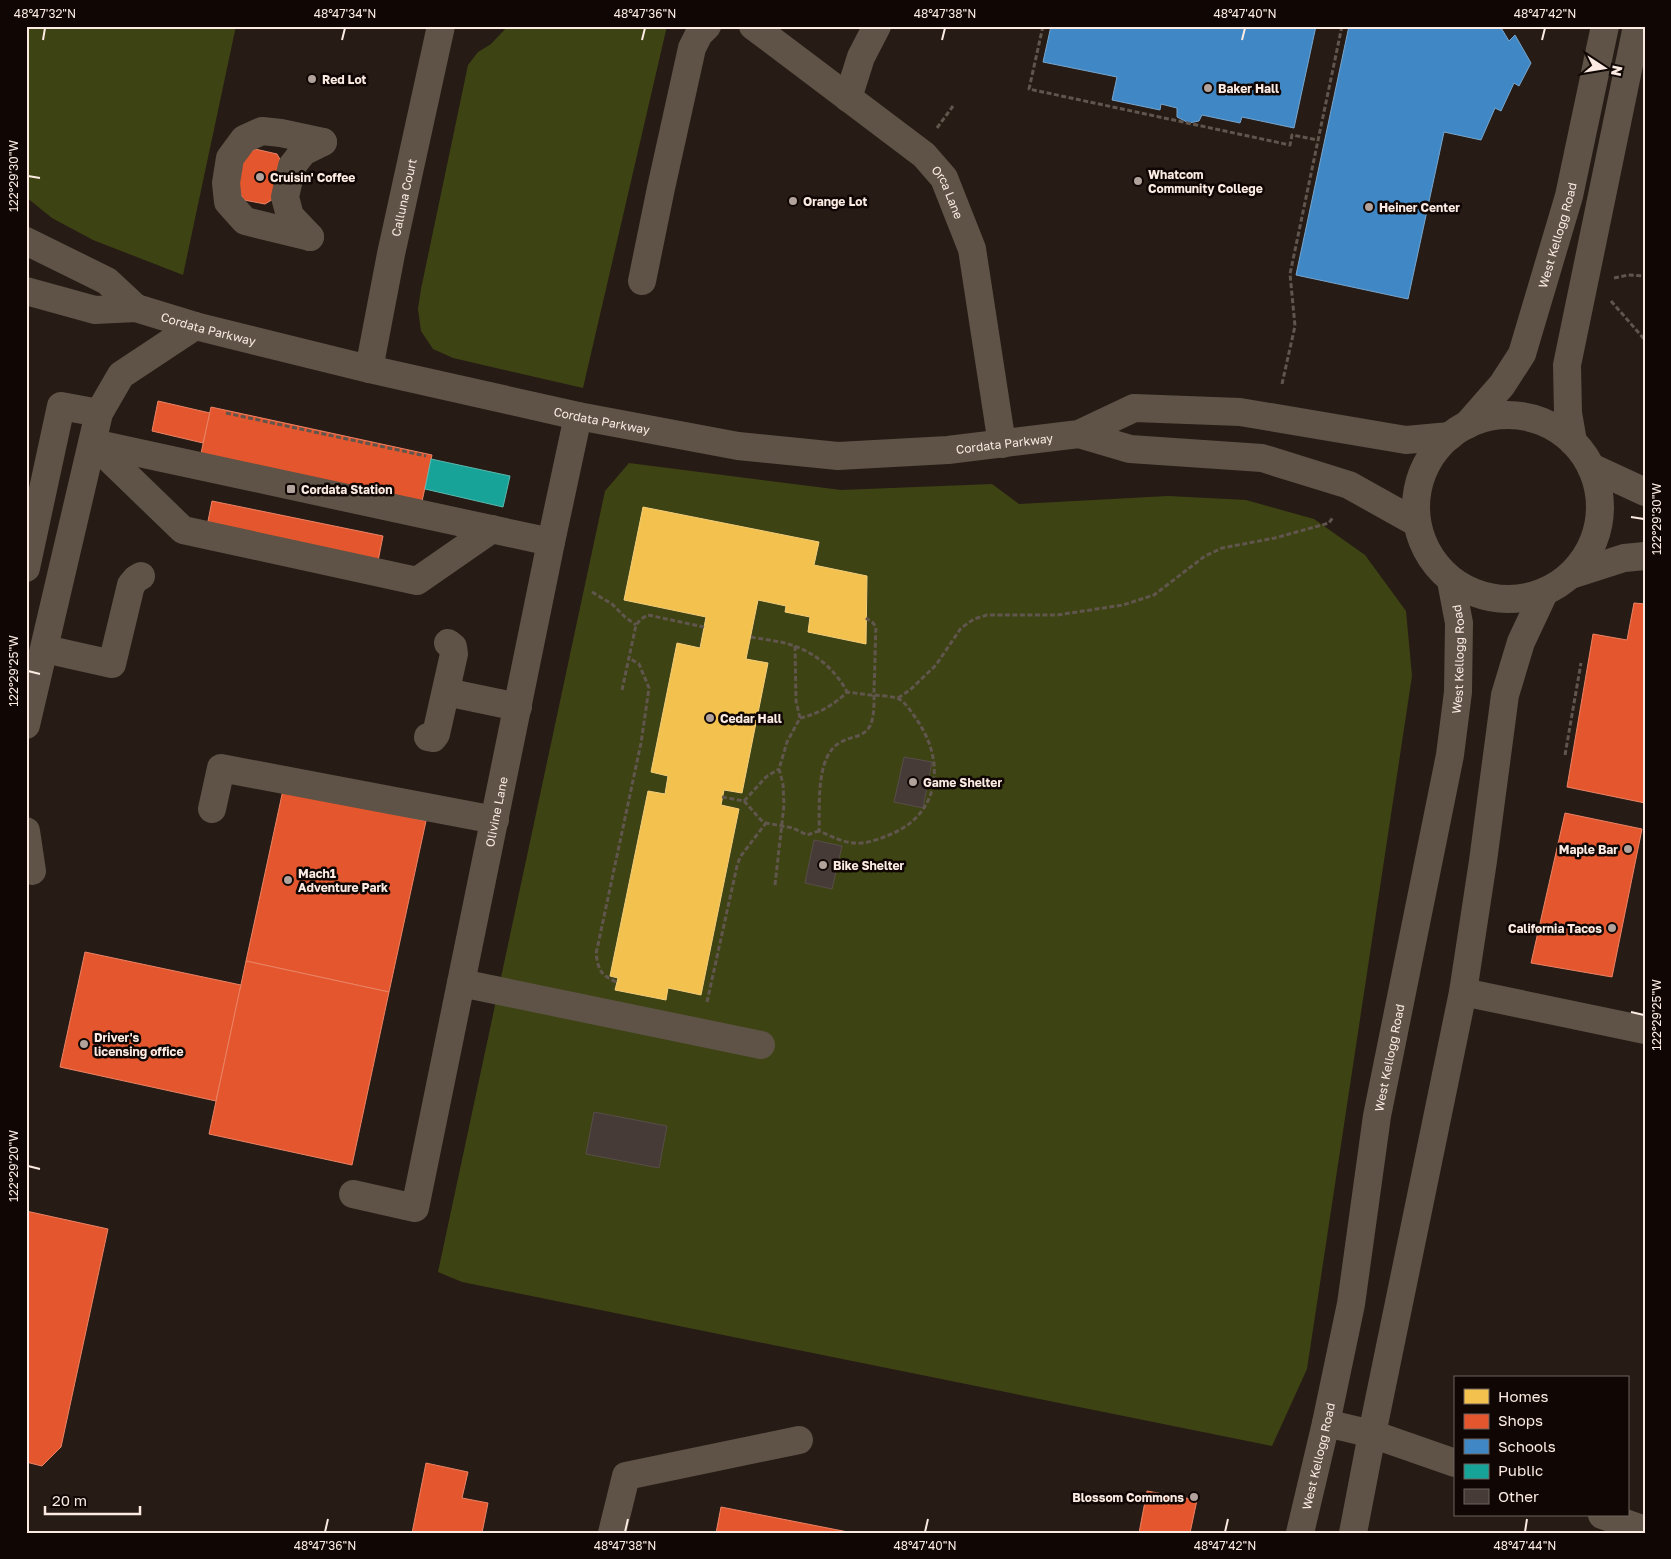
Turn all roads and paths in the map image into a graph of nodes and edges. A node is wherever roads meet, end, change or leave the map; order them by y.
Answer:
1 (441, 26) edge
2 (707, 26) edge
3 (753, 26) edge
4 (877, 26) edge
5 (1043, 26) edge
6 (1342, 26) edge
7 (1605, 26) edge
8 (1637, 26) edge
9 (848, 98) junction
10 (953, 106) dead end
11 (937, 128) dead end
12 (1318, 140) junction
13 (322, 142) joint
14 (26, 241) edge
15 (1645, 276) edge
16 (1609, 279) dead end
17 (642, 281) dead end
18 (26, 291) edge
19 (1606, 295) dead end
20 (136, 308) junction
21 (195, 326) junction
22 (1645, 340) edge
23 (369, 370) junction
24 (1282, 384) dead end
25 (226, 413) dead end
26 (99, 414) junction
27 (578, 416) junction
28 (1458, 430) junction
29 (1079, 434) junction
30 (1573, 442) junction
31 (93, 443) junction
32 (1002, 444) junction
33 (426, 456) dead end
34 (1591, 467) junction
35 (1645, 492) edge
36 (1333, 517) dead end
37 (1417, 523) junction
38 (492, 530) junction
39 (551, 542) junction
40 (1645, 556) edge
41 (26, 568) edge
42 (1571, 575) junction
43 (141, 576) dead end
44 (1451, 581) junction
45 (592, 592) dead end
46 (1544, 593) junction
47 (866, 618) dead end
48 (636, 625) junction
49 (704, 627) dead end
50 (751, 637) dead end
51 (448, 644) dead end
52 (795, 646) junction
53 (45, 649) junction
54 (629, 658) junction
55 (1581, 663) dead end
56 (32, 683) edge
57 (622, 690) dead end
58 (446, 692) junction
59 (847, 692) junction
60 (874, 695) junction
61 (898, 698) junction
62 (518, 708) junction
63 (800, 718) junction
64 (26, 725) edge
65 (428, 737) dead end
66 (1565, 755) dead end
67 (779, 769) junction
68 (722, 797) dead end
69 (744, 801) junction
70 (212, 809) dead end
71 (495, 820) junction
72 (766, 823) junction
73 (781, 826) junction
74 (819, 831) junction
75 (26, 832) edge
76 (32, 871) dead end
77 (775, 885) dead end
78 (461, 983) junction
79 (618, 984) dead end
80 (1463, 992) junction
81 (699, 1000) dead end
82 (1645, 1030) edge
83 (761, 1045) dead end
84 (353, 1194) dead end
85 (1326, 1423) junction
86 (1372, 1434) junction
87 (799, 1440) dead end
88 (1454, 1463) edge
89 (1605, 1516) edge
90 (1645, 1530) edge
91 (612, 1533) edge
92 (1300, 1533) edge
93 (1352, 1533) edge

1 - 23 street, Calluna Court
2 - 17 street
3 - 9 street, Orca Lane
4 - 9 street
5 - 12 path
6 - 12 path
7 - 28 street, West Kellogg Road
8 - 30 street
9 - 32 street, Orca Lane
10 - 11 path
12 - 24 path
13 - 13 street
14 - 20 street, Cordata Parkway
15 - 16 path
18 - 20 street, Cordata Parkway
19 - 22 path
20 - 21 street, Cordata Parkway
21 - 23 street, Cordata Parkway
21 - 26 street
23 - 27 street, Cordata Parkway
25 - 33 path
26 - 31 street
26 - 41 street
27 - 32 street, Cordata Parkway
27 - 39 street, Olivine Lane
28 - 29 street, Cordata Parkway
28 - 30 street
28 - 37 street, West Kellogg Road
29 - 32 street, Cordata Parkway
29 - 37 street, Cordata Parkway
30 - 34 street
31 - 38 street
31 - 38 street
31 - 53 street
34 - 35 street
34 - 42 street
36 - 61 path
37 - 44 street, West Kellogg Road
38 - 39 street
39 - 62 street, Olivine Lane
40 - 42 street
42 - 46 street
43 - 53 street
44 - 46 street
44 - 85 street, West Kellogg Road
45 - 48 path
46 - 80 street
47 - 60 path
48 - 49 path
48 - 54 path
50 - 52 path
51 - 58 street
52 - 59 path
52 - 63 path
53 - 56 street
54 - 57 path
54 - 79 path
55 - 66 path
56 - 64 street
58 - 62 street
58 - 65 street
59 - 60 path
59 - 63 path
60 - 61 path
60 - 74 path
61 - 74 path
62 - 71 street, Olivine Lane
63 - 67 path
67 - 69 path
67 - 73 path
68 - 69 path
69 - 72 path
70 - 71 street
71 - 78 street, Olivine Lane
72 - 73 path
72 - 81 path
73 - 74 path
73 - 77 path
75 - 76 street
78 - 83 street
78 - 84 street, Olivine Lane
80 - 82 street
80 - 86 street
85 - 86 street
85 - 92 street, West Kellogg Road
86 - 88 street
86 - 93 street
87 - 91 street
89 - 90 street

